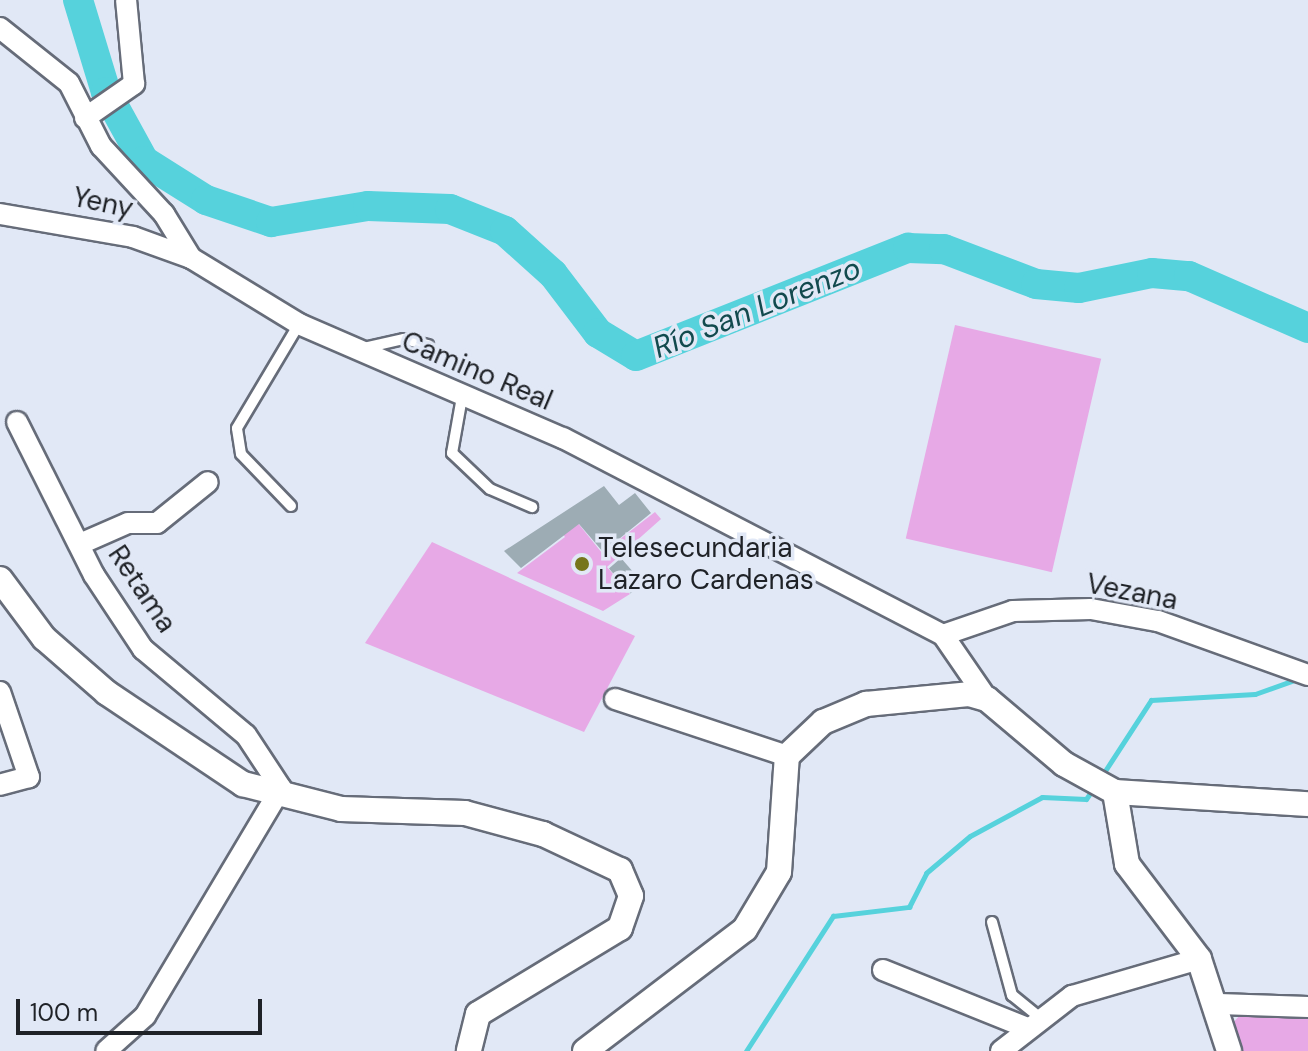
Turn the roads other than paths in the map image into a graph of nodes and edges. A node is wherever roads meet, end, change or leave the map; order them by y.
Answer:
1 (126, 0) edge
2 (0, 28) edge
3 (85, 118) junction
4 (0, 214) edge
5 (191, 258) junction
6 (299, 324) junction
7 (428, 345) dead end
8 (358, 350) junction
9 (462, 397) junction
10 (17, 422) dead end
11 (208, 482) dead end
12 (291, 506) dead end
13 (532, 507) dead end
14 (80, 544) junction
15 (0, 579) edge
16 (943, 635) junction
17 (1308, 675) edge
18 (0, 692) edge
19 (615, 699) dead end
20 (987, 699) junction
21 (787, 756) junction
22 (0, 785) edge
23 (1110, 789) junction
24 (281, 797) junction
25 (1308, 804) edge
26 (992, 922) dead end
27 (1199, 959) junction
28 (883, 970) dead end
29 (1219, 1004) junction
30 (1308, 1007) edge
31 (1033, 1023) junction
32 (611, 1029) junction
33 (106, 1051) edge
34 (469, 1051) edge
35 (585, 1051) edge
36 (600, 1051) edge
37 (1001, 1051) edge
38 (1229, 1051) edge

1 - 3 street
2 - 3 street, Camino Real
3 - 5 street, Camino Real
4 - 5 street, Yeny
5 - 6 street, Camino Real
6 - 8 street, Camino Real
6 - 12 lane
7 - 8 lane
8 - 9 street, Camino Real
9 - 13 lane
9 - 16 street, Camino Real
10 - 14 street, Retama
11 - 14 street
14 - 24 street, Retama
15 - 24 street
16 - 17 street, Vezana
16 - 20 street, Camino Real
18 - 22 street
19 - 21 street
20 - 21 street
20 - 23 street
21 - 32 street
23 - 25 street
23 - 27 street
24 - 33 street
24 - 34 street
26 - 31 lane
27 - 29 street
27 - 31 street
28 - 31 street
29 - 30 street
29 - 38 street
31 - 37 street
32 - 35 street
32 - 36 street

